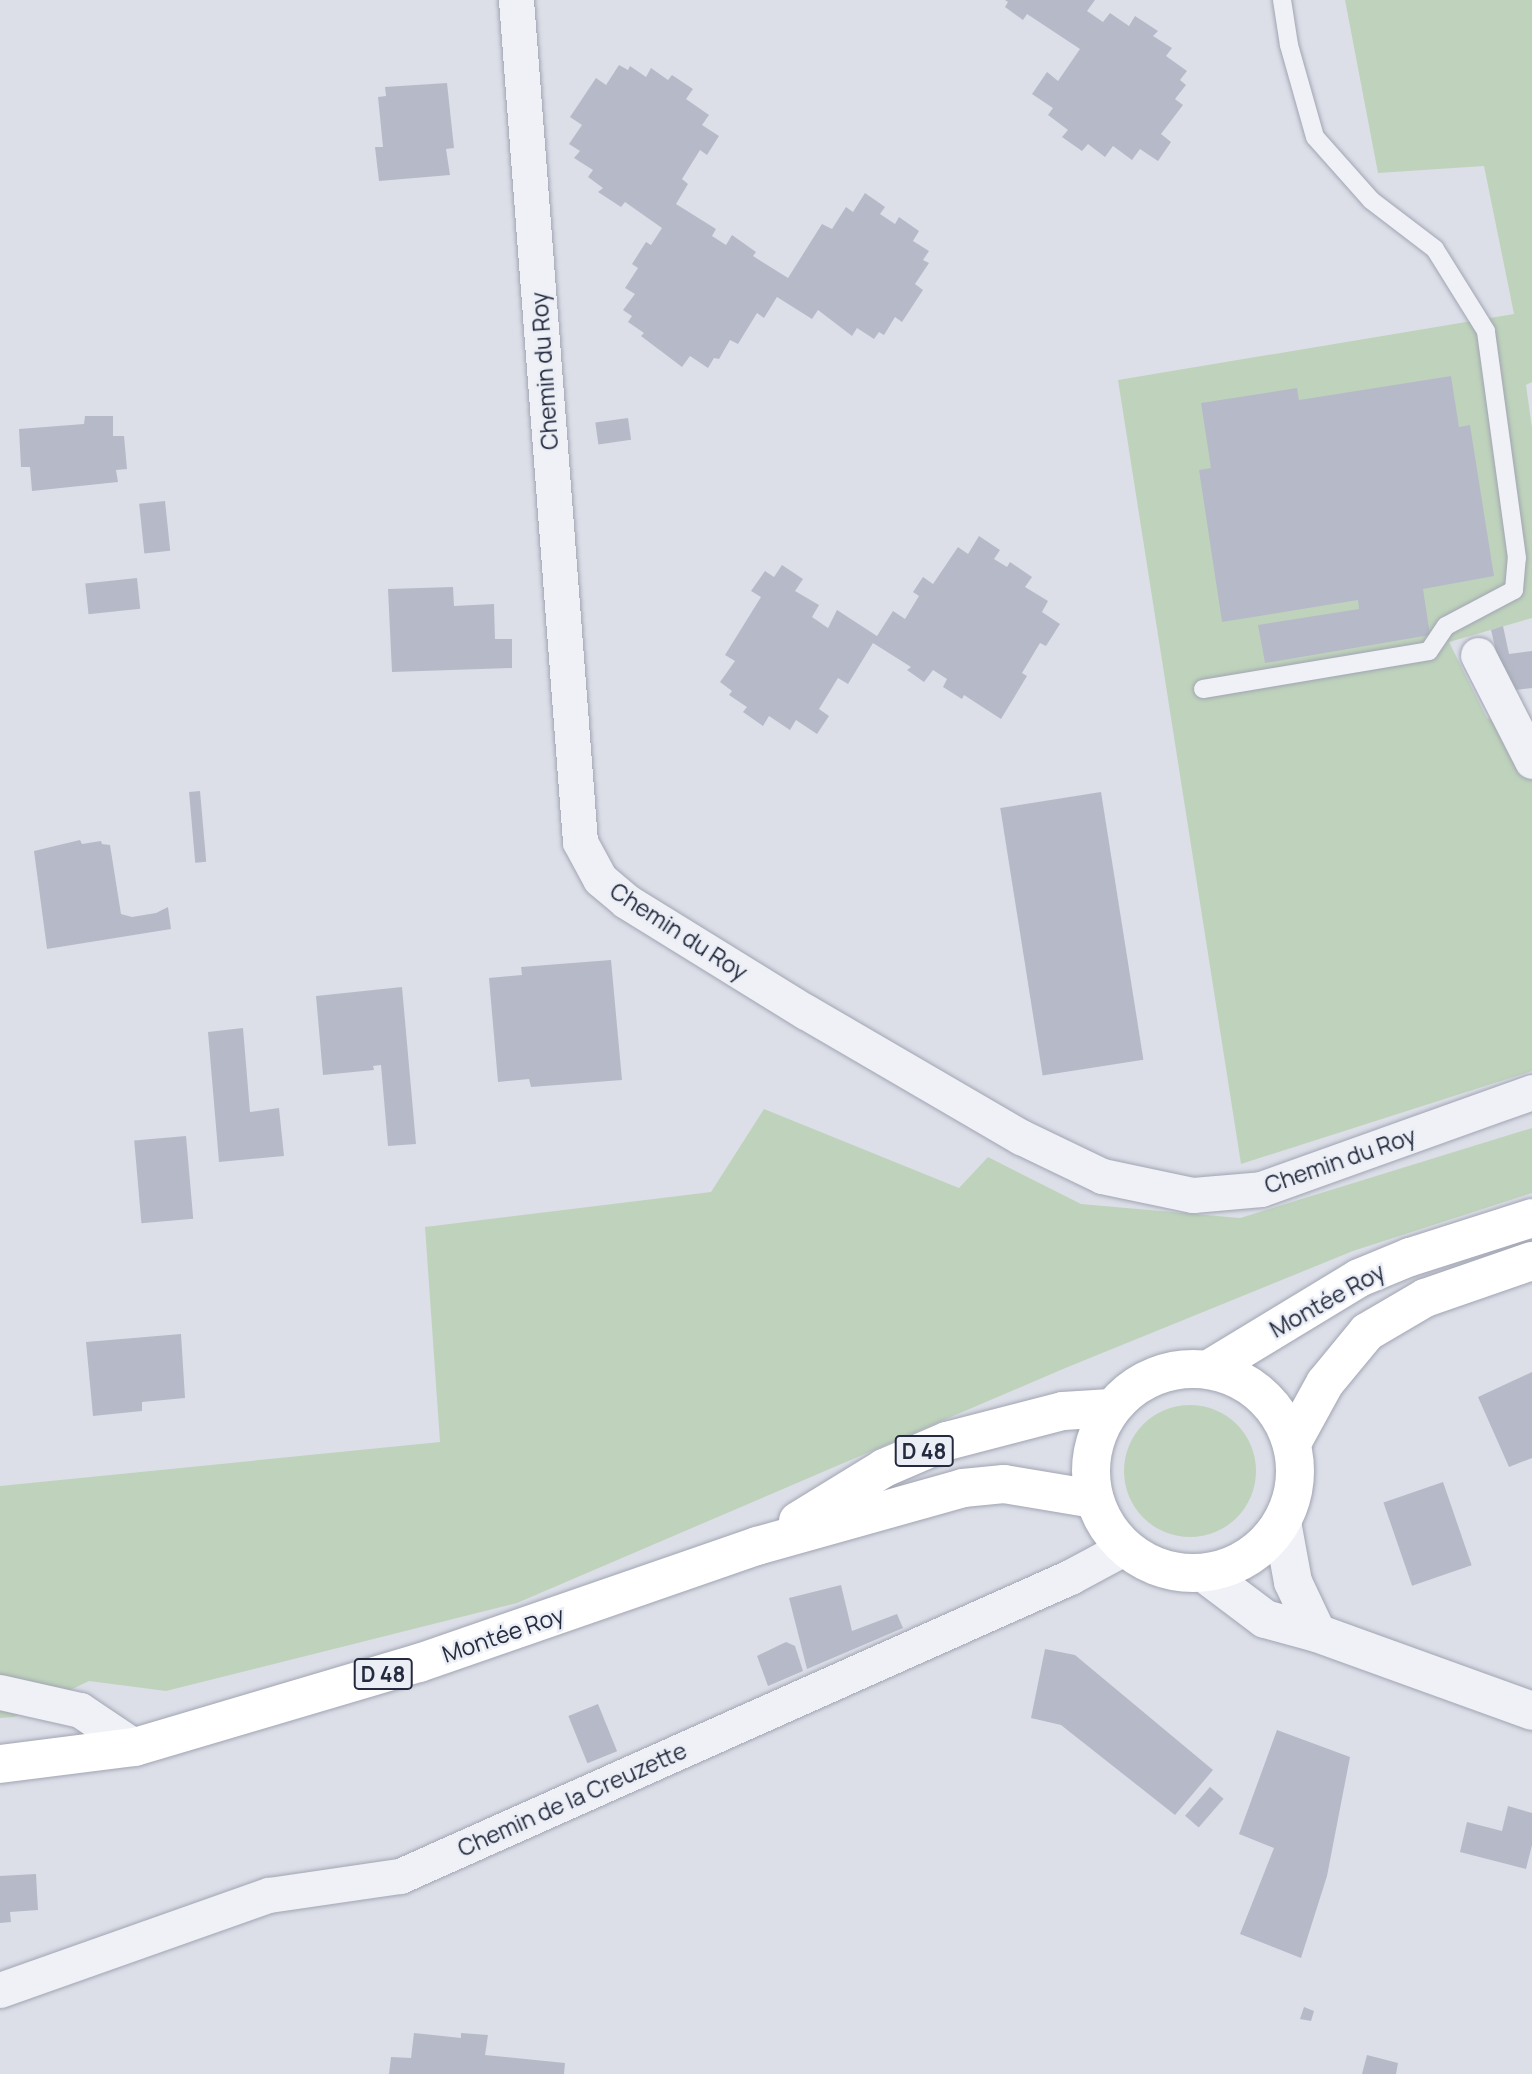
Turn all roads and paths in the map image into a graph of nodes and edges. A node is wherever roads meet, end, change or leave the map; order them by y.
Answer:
1 (516, 0) edge
2 (1282, 0) edge
3 (1478, 655) dead end
4 (1203, 689) dead end
5 (1532, 761) edge
6 (1532, 1092) edge
7 (1532, 1218) edge
8 (1532, 1261) edge
9 (1209, 1369) junction
10 (1111, 1408) junction
11 (1292, 1443) junction
12 (1094, 1499) junction
13 (1282, 1522) junction
14 (757, 1546) junction
15 (1124, 1548) junction
16 (1203, 1573) junction
17 (1317, 1633) junction
18 (0, 1692) edge
19 (1532, 1711) edge
20 (135, 1747) junction
21 (0, 1764) edge
22 (0, 1990) edge

1 - 6 street, Chemin du Roy
2 - 4 lane
3 - 5 street
7 - 9 main road, Montée Roy
8 - 11 main road, Montée Roy
9 - 10 main road
9 - 11 main road
10 - 12 main road
10 - 14 main road, D 48
11 - 13 main road
12 - 14 main road, D 48
12 - 15 main road
13 - 16 main road
13 - 17 street
14 - 20 main road, Montée Roy / D 48
15 - 16 main road
15 - 22 street, Chemin de la Creuzette
16 - 17 street
17 - 19 street
18 - 20 street
20 - 21 main road, Montée Roy / D 48

